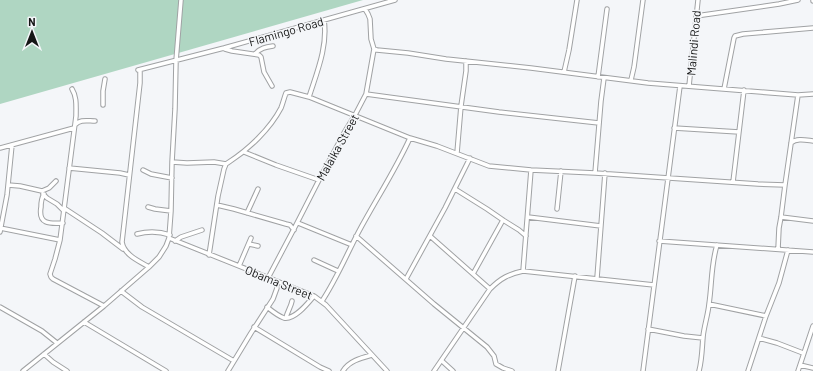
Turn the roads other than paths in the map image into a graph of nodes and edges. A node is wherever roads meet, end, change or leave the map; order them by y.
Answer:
1 (181, 0) edge
2 (395, 0) edge
3 (577, 0) edge
4 (643, 0) edge
5 (698, 0) edge
6 (798, 0) edge
7 (366, 9) junction
8 (607, 9) dead end
9 (696, 16) junction
10 (324, 20) junction
11 (813, 28) edge
12 (273, 46) dead end
13 (224, 48) junction
14 (374, 48) junction
15 (255, 54) junction
16 (176, 61) junction
17 (466, 61) junction
18 (564, 72) junction
19 (598, 77) junction
20 (604, 78) junction
21 (105, 79) dead end
22 (630, 80) junction
23 (272, 86) dead end
24 (680, 86) junction
25 (689, 86) junction
26 (724, 88) junction
27 (72, 89) dead end
28 (744, 90) junction
29 (366, 94) junction
30 (813, 94) edge
31 (798, 95) junction
32 (309, 97) junction
33 (103, 105) dead end
34 (461, 106) junction
35 (355, 116) junction
36 (95, 121) dead end
37 (599, 123) junction
38 (74, 126) junction
39 (674, 128) junction
40 (739, 132) junction
41 (410, 138) junction
42 (813, 141) edge
43 (791, 144) junction
44 (12, 145) junction
45 (0, 148) edge
46 (244, 152) junction
47 (457, 153) junction
48 (470, 158) junction
49 (172, 162) junction
50 (226, 164) junction
51 (70, 168) junction
52 (143, 170) dead end
53 (531, 170) junction
54 (561, 171) junction
55 (595, 173) junction
56 (605, 174) junction
57 (129, 175) junction
58 (668, 177) junction
59 (172, 178) junction
60 (319, 180) junction
61 (56, 181) dead end
62 (733, 182) junction
63 (785, 185) junction
64 (8, 186) junction
65 (258, 189) dead end
66 (455, 189) junction
67 (43, 193) junction
68 (217, 205) junction
69 (0, 206) edge
70 (148, 207) dead end
71 (5, 208) junction
72 (64, 209) junction
73 (557, 209) dead end
74 (171, 211) junction
75 (247, 213) junction
76 (528, 217) junction
77 (782, 218) junction
78 (503, 220) junction
79 (813, 221) edge
80 (62, 223) junction
81 (297, 224) junction
82 (290, 226) junction
83 (601, 226) junction
84 (0, 230) edge
85 (202, 230) dead end
86 (294, 230) junction
87 (137, 234) dead end
88 (169, 236) junction
89 (356, 236) junction
90 (430, 236) junction
91 (526, 236) junction
92 (251, 238) dead end
93 (60, 240) junction
94 (175, 241) junction
95 (659, 242) junction
96 (248, 244) junction
97 (352, 244) junction
98 (716, 245) junction
99 (258, 246) dead end
100 (124, 249) junction
101 (778, 249) junction
102 (788, 250) junction
103 (813, 252) edge
104 (209, 255) junction
105 (314, 260) dead end
106 (239, 266) junction
107 (149, 267) junction
108 (338, 271) junction
109 (523, 271) junction
110 (473, 274) junction
111 (575, 276) junction
112 (268, 278) junction
113 (597, 278) junction
114 (406, 280) junction
115 (276, 281) junction
116 (284, 284) junction
117 (654, 285) junction
118 (277, 288) junction
119 (490, 289) junction
120 (121, 291) junction
121 (314, 296) junction
122 (292, 301) dead end
123 (322, 301) junction
124 (709, 304) junction
125 (104, 306) junction
126 (0, 307) edge
127 (267, 307) junction
128 (766, 316) junction
129 (286, 318) junction
130 (84, 322) junction
131 (813, 326) edge
132 (254, 327) junction
133 (464, 328) junction
134 (648, 329) junction
135 (703, 338) junction
136 (759, 338) junction
137 (57, 343) junction
138 (803, 353) junction
139 (44, 354) junction
140 (372, 355) junction
141 (234, 361) junction
142 (442, 361) junction
143 (800, 365) junction
144 (813, 368) edge
145 (23, 371) edge
146 (67, 371) edge
147 (166, 371) edge
148 (228, 371) edge
149 (329, 371) edge
150 (343, 371) edge
151 (387, 371) edge
152 (434, 371) edge
153 (453, 371) edge
154 (512, 371) edge
155 (558, 371) edge
156 (643, 371) edge
157 (699, 371) edge
158 (748, 371) edge
159 (798, 371) edge

1 - 16 street
2 - 7 street, Flamingo Road
3 - 18 street
4 - 22 street
5 - 9 street, Malindi Road
6 - 9 street
7 - 10 street, Flamingo Road
7 - 14 street, Malaika Street
8 - 19 street
9 - 25 street, Malindi Road
10 - 13 street, Flamingo Road
10 - 32 street
11 - 26 street
12 - 15 street
13 - 15 street
13 - 16 street, Flamingo Road
14 - 17 street
14 - 29 street, Malaika Street
15 - 23 street
16 - 49 street
16 - 57 street, Flamingo Road
17 - 18 street
17 - 34 street
18 - 19 street
19 - 20 street
20 - 22 street
20 - 37 street
21 - 33 street
22 - 24 street
24 - 25 street
24 - 39 street
25 - 26 street
26 - 28 street
27 - 38 street
28 - 31 street
28 - 40 street
29 - 34 street
29 - 35 street, Malaika Street
30 - 31 street
31 - 43 street
32 - 35 street
32 - 46 street
34 - 37 street
34 - 47 street
35 - 41 street
35 - 60 street, Malaika Street
36 - 38 street
37 - 55 street
38 - 44 street
38 - 51 street
39 - 40 street
39 - 58 street
40 - 62 street
41 - 47 street
41 - 89 street
42 - 43 street
43 - 63 street
44 - 45 street
44 - 64 street
46 - 50 street
46 - 60 street
47 - 48 street
48 - 53 street
48 - 66 street
49 - 50 street
49 - 59 street
50 - 68 street
51 - 57 street
51 - 72 street
52 - 59 street
53 - 54 street
53 - 76 street
54 - 55 street
54 - 73 street
55 - 56 street
56 - 58 street
56 - 83 street
57 - 100 street
58 - 62 street
58 - 95 street
59 - 74 street
60 - 81 street, Malaika Street
61 - 67 street
62 - 63 street
63 - 77 street
64 - 67 street
64 - 71 street
65 - 75 street
66 - 78 street
66 - 90 street
67 - 72 street
67 - 80 street
68 - 75 street
68 - 104 street
69 - 71 street
70 - 74 street
71 - 84 street
72 - 80 street
72 - 100 street
74 - 88 street
75 - 82 street
76 - 83 street
76 - 91 street
77 - 79 street
77 - 101 street
78 - 91 street
78 - 110 street
80 - 93 street
81 - 82 street
81 - 86 street, Malaika Street
81 - 97 street
82 - 86 street
83 - 113 street
84 - 93 street
85 - 94 street
86 - 112 street, Malaika Street
87 - 88 street, Obama Street
88 - 94 street, Obama Street
88 - 107 street
89 - 97 street
89 - 114 street
90 - 110 street
90 - 114 street
91 - 109 street
92 - 96 street
93 - 125 street
94 - 104 street, Obama Street
95 - 98 street
95 - 117 street
96 - 99 street
96 - 106 street
97 - 108 street
98 - 101 street
98 - 124 street
100 - 107 street
101 - 102 street
102 - 103 street
102 - 128 street
104 - 106 street, Obama Street
105 - 108 street
106 - 112 street, Obama Street
107 - 120 street
108 - 123 street
109 - 111 street
109 - 119 street
110 - 119 street
111 - 113 street
111 - 155 street
112 - 115 street, Obama Street
113 - 117 street
114 - 133 street
115 - 116 street, Obama Street
115 - 118 street
116 - 118 street
116 - 121 street, Obama Street
117 - 134 street
118 - 127 street
119 - 133 street
120 - 125 street
120 - 141 street
121 - 123 street, Obama Street
121 - 129 street
122 - 129 street
123 - 140 street, Obama Street
124 - 128 street
124 - 135 street
125 - 130 street
126 - 137 street
127 - 129 street
127 - 132 street
128 - 136 street
130 - 137 street
130 - 147 street
131 - 138 street
132 - 141 street
132 - 149 street
133 - 142 street
133 - 154 street
134 - 135 street
134 - 156 street
135 - 157 street
136 - 138 street
136 - 158 street
137 - 139 street
138 - 143 street
139 - 145 street
139 - 146 street
140 - 150 street
140 - 151 street, Obama Street
141 - 148 street
142 - 152 street
142 - 153 street
143 - 144 street
143 - 159 street

